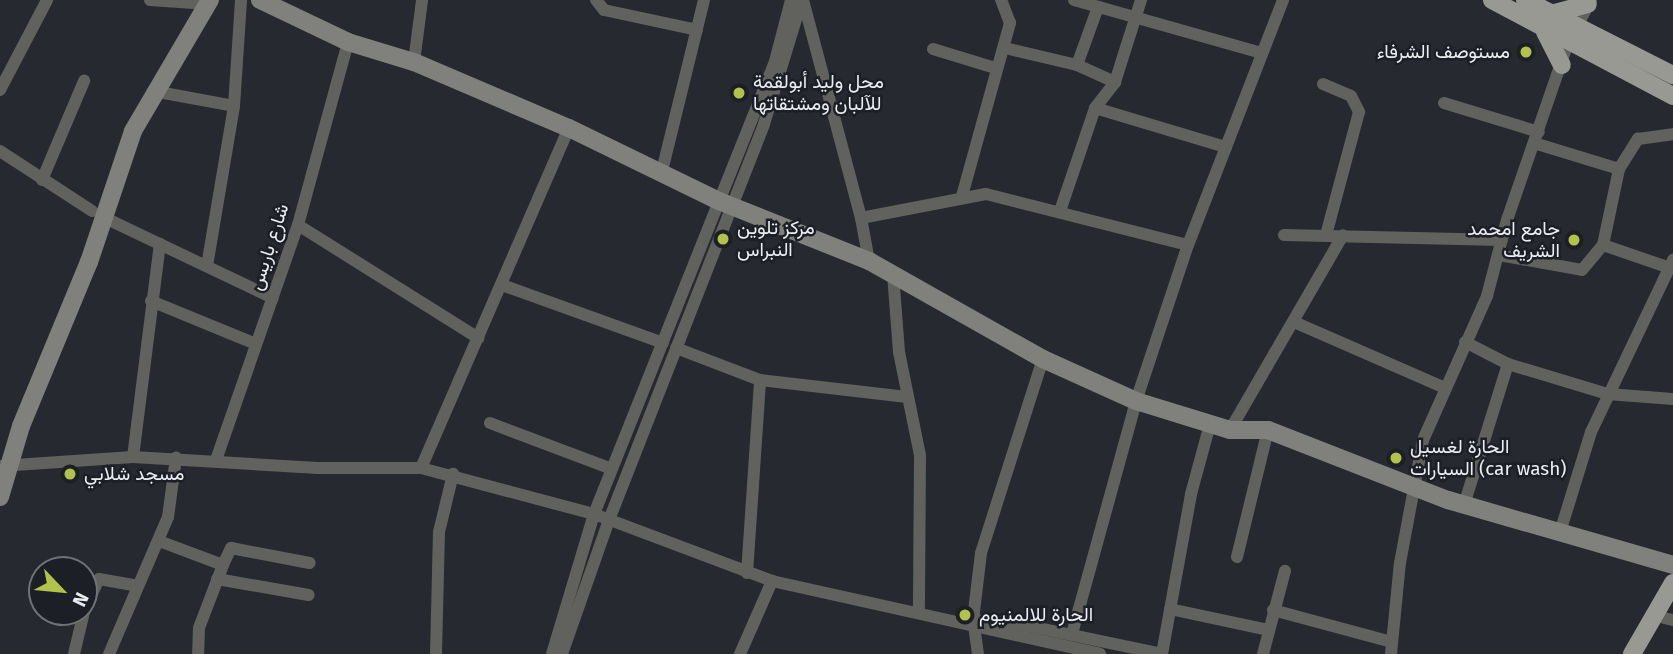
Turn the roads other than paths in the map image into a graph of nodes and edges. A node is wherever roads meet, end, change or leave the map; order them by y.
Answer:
1 (47, 0) edge
2 (150, 0) edge
3 (241, 0) edge
4 (260, 0) edge
5 (422, 0) edge
6 (596, 0) edge
7 (704, 0) edge
8 (791, 0) edge
9 (802, 0) edge
10 (1001, 0) edge
11 (1073, 0) edge
12 (1141, 0) edge
13 (1283, 0) edge
14 (1492, 0) edge
15 (1525, 0) edge
16 (200, 1) edge
17 (1590, 2) edge
18 (1098, 7) junction
19 (1135, 18) junction
20 (1546, 20) junction
21 (697, 30) junction
22 (1572, 35) junction
23 (348, 42) junction
24 (1005, 48) junction
25 (933, 49) dead end
26 (1261, 53) junction
27 (414, 62) junction
28 (1077, 65) junction
29 (1562, 65) junction
30 (995, 68) junction
31 (1673, 75) edge
32 (84, 81) dead end
33 (1115, 82) junction
34 (1323, 84) dead end
35 (0, 90) edge
36 (153, 91) junction
37 (1673, 96) edge
38 (1444, 103) dead end
39 (234, 106) junction
40 (1095, 108) junction
41 (569, 128) junction
42 (1673, 134) edge
43 (1536, 138) junction
44 (1226, 147) junction
45 (0, 151) edge
46 (1619, 169) junction
47 (662, 171) junction
48 (42, 180) junction
49 (962, 196) junction
50 (725, 203) junction
51 (1060, 211) junction
52 (97, 214) junction
53 (862, 218) junction
54 (298, 225) junction
55 (1284, 235) dead end
56 (1326, 235) junction
57 (1343, 235) junction
58 (1502, 240) junction
59 (160, 244) junction
60 (1188, 245) junction
61 (1602, 245) junction
62 (1499, 255) junction
63 (869, 261) junction
64 (1671, 264) edge
65 (207, 266) junction
66 (893, 274) junction
67 (502, 285) junction
68 (273, 298) junction
69 (151, 300) junction
70 (1294, 322) junction
71 (478, 338) junction
72 (1465, 342) junction
73 (663, 343) junction
74 (256, 344) junction
75 (676, 348) junction
76 (1043, 359) junction
77 (1508, 363) junction
78 (760, 380) junction
79 (1443, 387) junction
80 (1608, 394) junction
81 (907, 397) junction
82 (1673, 399) edge
83 (1136, 401) junction
84 (490, 423) dead end
85 (1210, 424) junction
86 (1230, 430) junction
87 (1268, 430) junction
88 (133, 457) junction
89 (176, 458) junction
90 (216, 460) junction
91 (3, 461) edge
92 (421, 468) junction
93 (612, 469) junction
94 (453, 474) junction
95 (1413, 486) junction
96 (0, 497) edge
97 (1464, 505) junction
98 (594, 514) junction
99 (609, 520) junction
100 (1561, 529) junction
101 (159, 541) junction
102 (1237, 557) dead end
103 (310, 563) dead end
104 (223, 565) junction
105 (1673, 565) edge
106 (1285, 572) dead end
107 (747, 573) junction
108 (217, 579) junction
109 (98, 581) edge
110 (772, 581) junction
111 (1673, 583) edge
112 (136, 586) junction
113 (309, 595) dead end
114 (1673, 600) edge
115 (1170, 609) junction
116 (1273, 610) junction
117 (919, 612) junction
118 (1668, 619) edge
119 (973, 623) junction
120 (81, 626) edge
121 (1268, 630) junction
122 (1072, 634) junction
123 (1392, 648) edge
124 (74, 654) edge
125 (109, 654) edge
126 (198, 654) edge
127 (436, 654) edge
128 (552, 654) edge
129 (562, 654) edge
130 (740, 654) edge
131 (978, 654) edge
132 (1100, 654) edge
133 (1162, 654) edge
134 (1263, 654) edge
135 (1632, 654) edge
136 (1643, 654) edge

1 - 35 street
2 - 16 street
3 - 39 street
4 - 23 street
5 - 27 street
6 - 21 street
7 - 21 street
8 - 50 street
9 - 50 street
9 - 53 street
10 - 24 street
11 - 18 street
12 - 19 street
13 - 26 street
14 - 20 main road
15 - 20 main road
16 - 36 street
16 - 52 street
17 - 20 main road
17 - 22 street
18 - 19 street
18 - 28 street
19 - 26 street
19 - 33 street
20 - 22 main road
20 - 29 main road
21 - 47 street
22 - 29 street
22 - 31 main road
22 - 37 main road
23 - 27 street
23 - 54 street, شارع باريس
24 - 28 street
24 - 30 street
25 - 30 street
26 - 44 street
27 - 41 street
28 - 33 street
29 - 43 street
30 - 49 street
32 - 48 street
33 - 40 street
34 - 56 street
36 - 39 street
36 - 52 street
38 - 43 street
39 - 65 street
40 - 44 street
40 - 51 street
41 - 47 street
41 - 67 street
42 - 46 street
43 - 46 street
43 - 58 street
44 - 60 street
45 - 48 street
46 - 61 street
47 - 50 street
48 - 52 street
49 - 51 street
49 - 53 street
50 - 63 street
50 - 73 street
50 - 75 street
51 - 60 street
52 - 59 street
52 - 91 street
53 - 63 street
54 - 68 street, شارع باريس
54 - 71 street
55 - 56 street
56 - 57 street
57 - 58 street
57 - 70 street
58 - 62 street
59 - 65 street
59 - 69 street
60 - 83 street
61 - 62 street
61 - 64 street
62 - 72 street
63 - 66 street
64 - 80 street
65 - 68 street
66 - 76 street
66 - 81 street
67 - 71 street
67 - 73 street
68 - 74 street, شارع باريس
69 - 74 street
69 - 88 street
70 - 79 street
70 - 86 street
71 - 92 street
72 - 77 street
72 - 79 street
73 - 93 street
74 - 90 street, شارع باريس
75 - 78 street
75 - 99 street
76 - 83 street
76 - 119 street
77 - 80 street
77 - 97 street
78 - 81 street
78 - 107 street
79 - 95 street
80 - 82 street
80 - 100 street
81 - 117 street
83 - 85 street
83 - 122 street
84 - 93 street
85 - 86 street
85 - 115 street
86 - 87 street
87 - 95 street
87 - 102 street
88 - 89 street
88 - 91 street
89 - 90 street
89 - 101 street
90 - 92 street
91 - 96 street
92 - 94 street
93 - 98 street
94 - 98 street
94 - 127 street
95 - 97 street
95 - 123 street
97 - 100 street
98 - 99 street
98 - 128 street
99 - 107 street
99 - 129 street
100 - 105 street
101 - 104 street
101 - 112 street
103 - 104 street
104 - 108 street
106 - 116 street
107 - 110 street
108 - 113 street
108 - 126 street
109 - 112 street
110 - 117 street
110 - 130 street
111 - 135 main road
112 - 125 street
114 - 118 main road
115 - 121 street
115 - 133 street
116 - 121 street
116 - 123 street
117 - 119 street
118 - 136 main road
119 - 122 street
119 - 131 street
119 - 132 street
120 - 124 street
121 - 134 street
122 - 133 street

